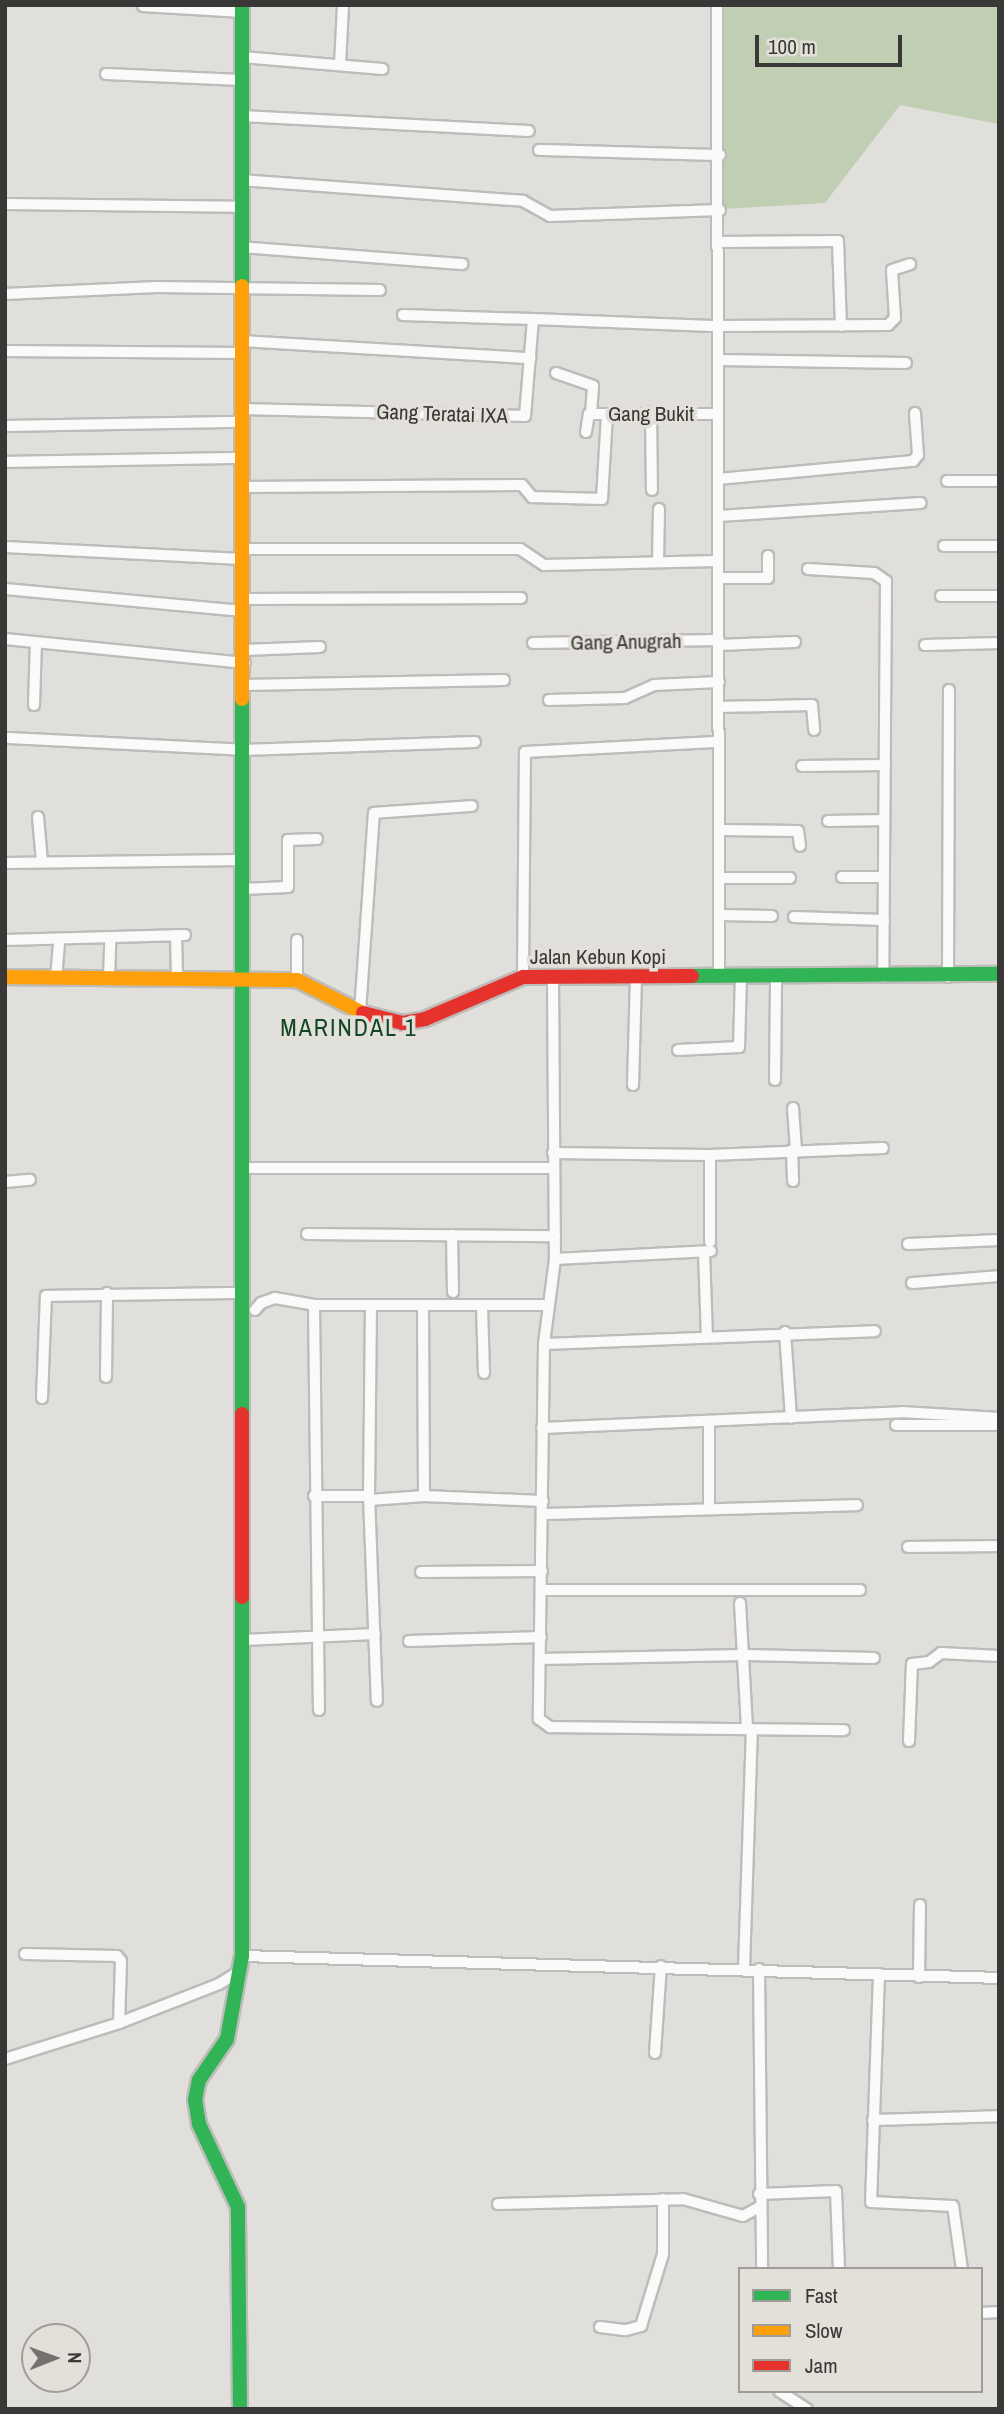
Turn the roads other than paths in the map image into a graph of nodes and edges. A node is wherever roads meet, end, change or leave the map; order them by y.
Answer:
1 (343, 5) edge
2 (717, 5) edge
3 (143, 6) edge
4 (242, 8) edge
5 (242, 57) junction
6 (340, 65) junction
7 (383, 69) dead end
8 (106, 75) dead end
9 (242, 80) junction
10 (242, 116) junction
11 (529, 131) dead end
12 (539, 150) dead end
13 (720, 155) junction
14 (240, 180) junction
15 (5, 204) edge
16 (239, 207) junction
17 (720, 210) junction
18 (719, 242) junction
19 (240, 247) junction
20 (462, 264) dead end
21 (910, 264) dead end
22 (241, 289) junction
23 (380, 290) dead end
24 (5, 294) edge
25 (403, 315) dead end
26 (533, 318) junction
27 (719, 326) junction
28 (841, 326) junction
29 (242, 347) junction
30 (5, 351) edge
31 (531, 358) junction
32 (719, 360) junction
33 (906, 363) dead end
34 (556, 373) dead end
35 (651, 412) junction
36 (915, 413) dead end
37 (607, 414) junction
38 (718, 414) junction
39 (589, 415) junction
40 (242, 416) junction
41 (5, 426) edge
42 (586, 432) dead end
43 (243, 458) junction
44 (5, 462) edge
45 (718, 479) junction
46 (947, 481) dead end
47 (999, 481) edge
48 (243, 487) junction
49 (652, 490) dead end
50 (920, 503) dead end
51 (659, 509) dead end
52 (719, 516) junction
53 (944, 546) dead end
54 (999, 546) edge
55 (5, 547) edge
56 (242, 554) junction
57 (768, 556) dead end
58 (658, 561) junction
59 (717, 561) junction
60 (808, 569) dead end
61 (718, 578) junction
62 (5, 590) edge
63 (942, 596) dead end
64 (999, 596) edge
65 (521, 598) dead end
66 (243, 605) junction
67 (5, 639) edge
68 (719, 642) junction
69 (795, 642) dead end
70 (36, 643) junction
71 (533, 643) dead end
72 (999, 643) edge
73 (925, 645) dead end
74 (320, 647) dead end
75 (244, 656) junction
76 (505, 680) dead end
77 (719, 682) junction
78 (244, 685) junction
79 (949, 690) dead end
80 (549, 700) dead end
81 (34, 705) dead end
82 (719, 707) junction
83 (814, 730) dead end
84 (9, 738) dead end
85 (475, 742) dead end
86 (719, 742) junction
87 (243, 750) junction
88 (885, 765) junction
89 (802, 766) dead end
90 (472, 806) dead end
91 (38, 817) dead end
92 (884, 820) junction
93 (828, 821) dead end
94 (720, 830) junction
95 (317, 839) dead end
96 (800, 846) dead end
97 (242, 860) junction
98 (41, 862) junction
99 (5, 863) edge
100 (842, 877) dead end
101 (884, 877) junction
102 (720, 878) junction
103 (790, 878) dead end
104 (242, 889) junction
105 (719, 915) junction
106 (772, 916) dead end
107 (794, 917) dead end
108 (884, 920) junction
109 (6, 940) edge
110 (110, 940) junction
111 (297, 940) dead end
112 (59, 941) junction
113 (5, 947) edge
114 (999, 974) edge
115 (243, 976) junction
116 (948, 976) junction
117 (5, 977) edge
118 (177, 977) junction
119 (523, 977) junction
120 (719, 977) junction
121 (741, 977) junction
122 (776, 977) junction
123 (883, 977) junction
124 (56, 978) junction
125 (109, 978) junction
126 (553, 978) junction
127 (636, 978) junction
128 (297, 980) junction
129 (360, 1012) junction
130 (678, 1049) dead end
131 (775, 1080) dead end
132 (633, 1085) dead end
133 (793, 1108) dead end
134 (883, 1148) dead end
135 (794, 1150) junction
136 (553, 1153) junction
137 (710, 1155) junction
138 (243, 1168) junction
139 (554, 1168) junction
140 (30, 1180) dead end
141 (793, 1181) dead end
142 (5, 1182) edge
143 (307, 1234) dead end
144 (452, 1235) junction
145 (555, 1236) junction
146 (999, 1240) edge
147 (908, 1244) dead end
148 (708, 1248) junction
149 (555, 1259) junction
150 (999, 1276) edge
151 (912, 1283) dead end
152 (453, 1292) dead end
153 (107, 1293) junction
154 (243, 1293) junction
155 (314, 1305) junction
156 (423, 1305) junction
157 (547, 1305) junction
158 (371, 1306) junction
159 (482, 1306) junction
160 (255, 1310) dead end
161 (875, 1331) dead end
162 (785, 1332) junction
163 (707, 1337) junction
164 (544, 1344) junction
165 (484, 1373) dead end
166 (106, 1377) dead end
167 (42, 1398) dead end
168 (791, 1418) junction
169 (999, 1418) edge
170 (709, 1423) junction
171 (896, 1425) dead end
172 (999, 1425) edge
173 (542, 1428) junction
174 (314, 1496) junction
175 (424, 1496) junction
176 (369, 1498) junction
177 (543, 1501) junction
178 (857, 1505) dead end
179 (709, 1508) junction
180 (543, 1514) junction
181 (999, 1546) edge
182 (908, 1547) dead end
183 (542, 1571) junction
184 (421, 1572) dead end
185 (542, 1590) junction
186 (860, 1590) dead end
187 (740, 1604) dead end
188 (375, 1634) junction
189 (318, 1637) junction
190 (541, 1637) junction
191 (243, 1640) junction
192 (409, 1641) dead end
193 (744, 1654) junction
194 (999, 1656) edge
195 (874, 1658) dead end
196 (540, 1659) junction
197 (377, 1701) dead end
198 (318, 1710) dead end
199 (749, 1729) junction
200 (844, 1730) dead end
201 (909, 1741) dead end
202 (920, 1905) dead end
203 (25, 1954) dead end
204 (242, 1963) junction
205 (661, 1966) junction
206 (744, 1968) junction
207 (759, 1969) junction
208 (879, 1975) junction
209 (919, 1977) junction
210 (999, 1978) edge
211 (119, 2023) junction
212 (655, 2053) dead end
213 (5, 2059) edge
214 (999, 2116) edge
215 (873, 2120) junction
216 (759, 2194) junction
217 (663, 2199) junction
218 (498, 2204) dead end
219 (759, 2207) junction
220 (762, 2267) edge
221 (839, 2267) edge
222 (962, 2267) edge
223 (600, 2327) dead end
224 (782, 2393) edge
225 (240, 2409) edge
226 (807, 2409) edge

1 - 6 street
2 - 13 street
3 - 4 street
4 - 5 street
5 - 6 street
5 - 9 street
6 - 7 street
8 - 9 street
9 - 10 street
10 - 11 street
10 - 14 street
12 - 13 street
13 - 17 street
14 - 16 street
14 - 17 street
15 - 16 street
16 - 19 street
17 - 18 street
18 - 27 street
18 - 28 street
19 - 20 street
19 - 22 street
21 - 28 street
22 - 23 street
22 - 24 street
22 - 29 street
25 - 26 street
26 - 27 street
26 - 31 street, Gang Teratai IXA
27 - 28 street
27 - 32 street
29 - 30 street
29 - 31 street
29 - 40 street
31 - 40 street, Gang Teratai IXA
32 - 33 street
32 - 38 street
34 - 39 street
35 - 37 street, Gang Bukit
35 - 38 street, Gang Bukit
35 - 49 street
36 - 45 street
37 - 39 street, Gang Bukit
37 - 48 street
38 - 45 street
39 - 42 street
40 - 41 street
40 - 43 street
43 - 44 street
43 - 48 street
45 - 52 street
46 - 47 street
48 - 56 street
50 - 52 street
51 - 58 street
52 - 59 street
53 - 54 street
55 - 56 street
56 - 58 street
56 - 66 street
57 - 61 street
58 - 59 street
59 - 61 street
60 - 88 street
61 - 68 street
62 - 66 street
63 - 64 street
65 - 66 street
66 - 75 street
67 - 70 street
68 - 69 street, Gang Anugrah
68 - 71 street, Gang Anugrah
68 - 77 street
70 - 75 street
70 - 81 street
72 - 73 street
74 - 75 street
75 - 78 street
76 - 78 street
77 - 80 street
77 - 82 street
78 - 87 street
79 - 116 street
82 - 83 street
82 - 86 street
84 - 87 street
85 - 87 street
86 - 94 street
86 - 119 street
87 - 97 street
88 - 89 street
88 - 92 street
90 - 129 street
91 - 98 street
92 - 93 street
92 - 101 street
94 - 96 street
94 - 102 street
95 - 104 street
97 - 98 street
97 - 104 street
98 - 99 street
100 - 101 street
101 - 108 street
102 - 103 street
102 - 105 street
104 - 115 street
105 - 106 street
105 - 120 street
107 - 108 street
108 - 123 street
109 - 112 street
109 - 113 street
110 - 112 street
110 - 118 street
110 - 125 street
111 - 128 street
112 - 124 street
114 - 116 street, Jalan Kebun Kopi
115 - 118 street, Jalan Kebun Kopi
115 - 128 street, Jalan Kebun Kopi
115 - 138 street
116 - 123 street, Jalan Kebun Kopi
117 - 124 street, Jalan Kebun Kopi
118 - 125 street, Jalan Kebun Kopi
119 - 126 street, Jalan Kebun Kopi
119 - 129 street, Jalan Kebun Kopi
120 - 121 street, Jalan Kebun Kopi
120 - 127 street, Jalan Kebun Kopi
121 - 122 street, Jalan Kebun Kopi
121 - 130 street
122 - 123 street, Jalan Kebun Kopi
122 - 131 street
124 - 125 street, Jalan Kebun Kopi
126 - 127 street, Jalan Kebun Kopi
126 - 136 street
127 - 132 street
128 - 129 street, Jalan Kebun Kopi
133 - 135 street
134 - 135 street
135 - 137 street
135 - 141 street
136 - 137 street
136 - 139 street
137 - 148 street
138 - 139 street
138 - 154 street
139 - 145 street
140 - 142 street
143 - 144 street
144 - 145 street
144 - 152 street
145 - 149 street
146 - 147 street
148 - 149 street
148 - 163 street
149 - 157 street
150 - 151 street
153 - 154 street
153 - 166 street
153 - 167 street
154 - 191 street
155 - 158 street
155 - 160 street
155 - 174 street
156 - 158 street
156 - 159 street
156 - 175 street
157 - 159 street
157 - 164 street
158 - 176 street
159 - 165 street
161 - 162 street
162 - 163 street
162 - 168 street
163 - 164 street
164 - 173 street
168 - 169 street
168 - 170 street
170 - 173 street
170 - 179 street
171 - 172 street
173 - 177 street
174 - 176 street
174 - 189 street
175 - 176 street
175 - 177 street
176 - 188 street
177 - 180 street
178 - 179 street
179 - 180 street
180 - 183 street
181 - 182 street
183 - 184 street
183 - 185 street
185 - 186 street
185 - 190 street
187 - 193 street
188 - 189 street
188 - 197 street
189 - 191 street
189 - 198 street
190 - 192 street
190 - 196 street
191 - 204 street
193 - 195 street
193 - 196 street
193 - 199 street
194 - 201 street
196 - 199 street
199 - 200 street
199 - 206 street
202 - 209 street
203 - 211 street
204 - 205 street
204 - 211 street
204 - 225 street
205 - 206 street
205 - 212 street
206 - 207 street
207 - 208 street
207 - 216 street
208 - 209 street
208 - 215 street
209 - 210 street
211 - 213 street
214 - 215 street
215 - 222 street
216 - 219 street
216 - 221 street
217 - 218 street
217 - 219 street
217 - 223 street
219 - 220 street
224 - 226 street

